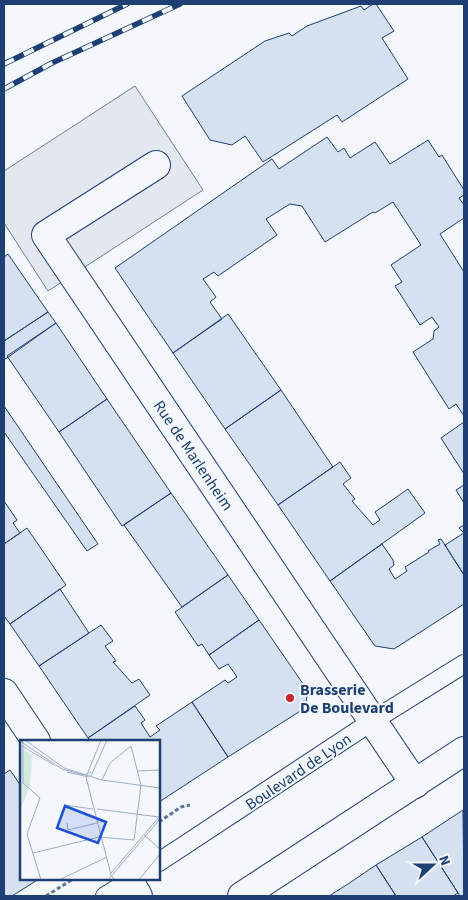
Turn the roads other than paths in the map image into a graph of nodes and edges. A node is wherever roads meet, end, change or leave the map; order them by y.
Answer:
1 (156, 165) dead end
2 (464, 664) edge
3 (4, 693) edge
4 (374, 720) junction
5 (35, 740) edge
6 (464, 752) edge
7 (415, 784) junction
8 (160, 861) edge
9 (132, 884) edge
10 (105, 896) edge
11 (242, 896) edge

1 - 4 street, Rue de Marlenheim
2 - 4 lane, Boulevard de Lyon
3 - 5 street
4 - 7 street, Rue de Marlenheim
4 - 8 lane, Boulevard de Lyon
6 - 7 street
7 - 11 street
9 - 10 lane

